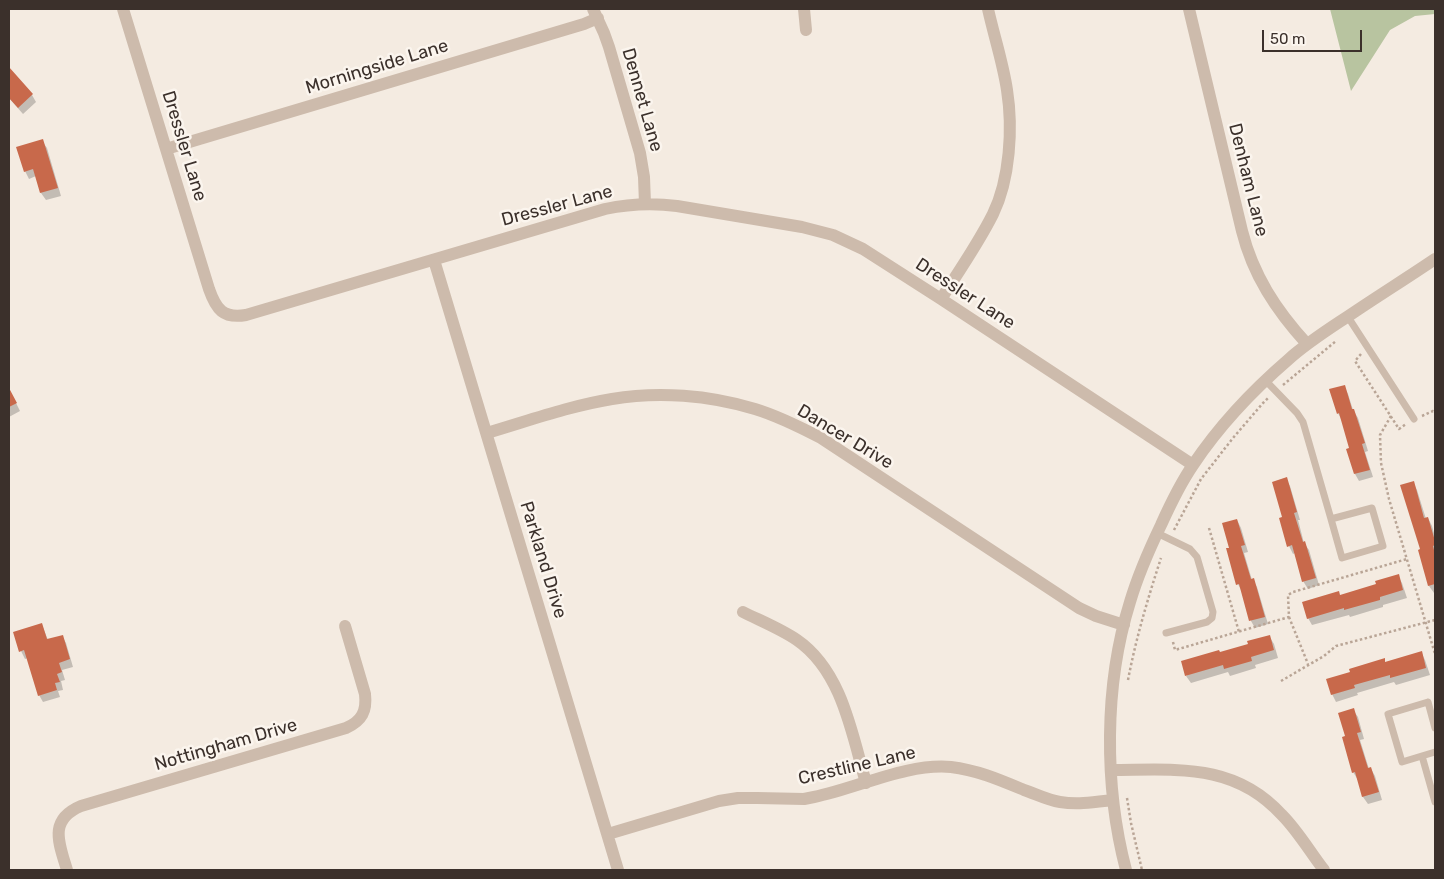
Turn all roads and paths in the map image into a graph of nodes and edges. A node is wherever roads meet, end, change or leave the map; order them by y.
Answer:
1 (123, 9) edge
2 (804, 9) edge
3 (988, 9) edge
4 (1189, 9) edge
5 (596, 13) edge
6 (806, 30) dead end
7 (166, 149) junction
8 (645, 204) junction
9 (1435, 259) edge
10 (434, 260) junction
11 (941, 298) junction
12 (1348, 317) junction
13 (1342, 337) dead end
14 (1307, 344) junction
15 (1265, 380) junction
16 (1288, 380) dead end
17 (1263, 403) dead end
18 (1391, 416) dead end
19 (1414, 419) dead end
20 (486, 433) junction
21 (1193, 465) junction
22 (1331, 519) junction
23 (1178, 522) dead end
24 (1209, 528) dead end
25 (1157, 533) junction
26 (1162, 556) dead end
27 (1407, 559) junction
28 (743, 612) dead end
29 (1289, 617) junction
30 (1435, 620) edge
31 (1426, 623) junction
32 (1124, 625) junction
33 (345, 626) dead end
34 (1239, 632) junction
35 (1168, 633) joint
36 (1435, 654) edge
37 (1308, 664) junction
38 (1281, 681) dead end
39 (1127, 685) dead end
40 (1435, 728) edge
41 (1435, 752) edge
42 (1422, 756) junction
43 (1111, 770) junction
44 (866, 783) junction
45 (1126, 791) dead end
46 (1113, 800) junction
47 (1435, 802) edge
48 (608, 834) junction
49 (67, 870) edge
50 (618, 870) edge
51 (1126, 870) edge
52 (1142, 870) edge
53 (1324, 870) edge

1 - 7 street, Dressler Lane
2 - 6 street
3 - 11 street
4 - 14 street, Denham Lane
5 - 7 street, Morningside Lane
5 - 8 street, Dennet Lane
7 - 10 street, Dressler Lane
8 - 10 street, Dressler Lane
8 - 11 street, Dressler Lane
9 - 12 street
10 - 20 street, Parkland Drive
11 - 21 street, Dressler Lane
12 - 14 street
12 - 19 lane
13 - 16 path
14 - 15 street
15 - 21 street
15 - 22 lane
17 - 23 path
18 - 27 path
20 - 32 street, Dancer Drive
20 - 48 street, Parkland Drive
21 - 25 street
22 - 22 lane
24 - 34 path
25 - 32 street
25 - 35 lane
26 - 39 path
27 - 29 path
27 - 31 path
28 - 44 street
29 - 34 path
29 - 37 path
30 - 31 path
31 - 36 path
31 - 37 path
32 - 43 street
33 - 49 street, Nottingham Drive
34 - 35 path
37 - 38 path
40 - 42 lane
41 - 42 lane
42 - 47 lane
43 - 46 street
43 - 53 street
44 - 46 street, Crestline Lane
44 - 48 street, Crestline Lane
45 - 52 path
46 - 51 street
48 - 50 street, Parkland Drive

